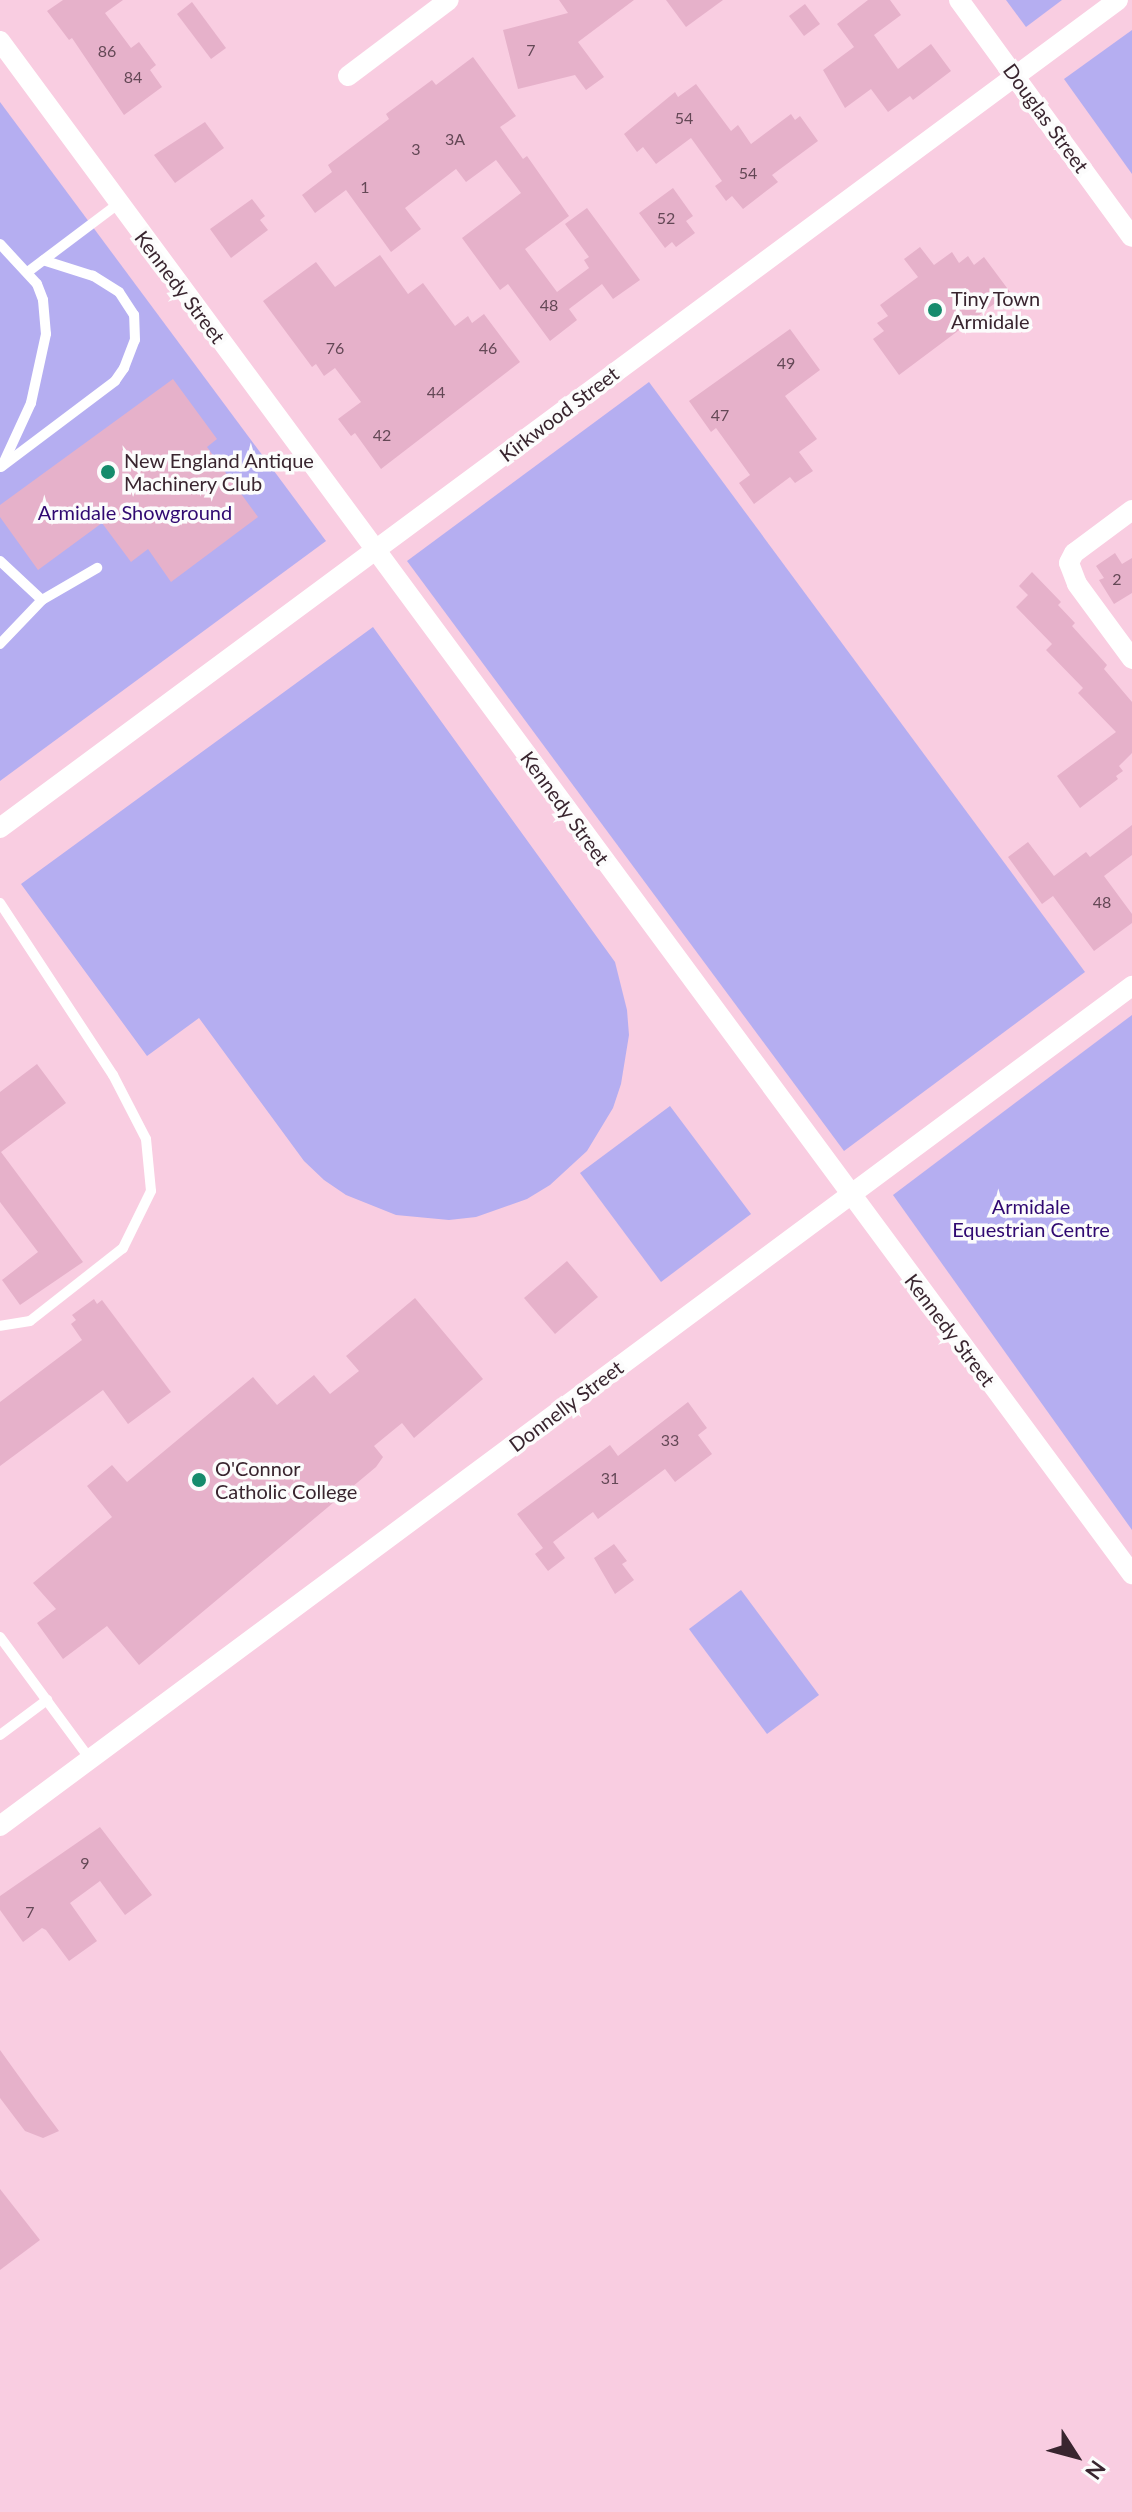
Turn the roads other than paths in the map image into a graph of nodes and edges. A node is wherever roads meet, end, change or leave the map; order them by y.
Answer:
1 (449, 0) edge
2 (959, 0) edge
3 (1118, 0) edge
4 (0, 41) edge
5 (1015, 75) junction
6 (348, 76) dead end
7 (118, 204) junction
8 (1132, 237) edge
9 (0, 244) edge
10 (43, 260) junction
11 (29, 271) junction
12 (1, 468) edge
13 (1132, 510) edge
14 (376, 550) junction
15 (0, 561) edge
16 (97, 568) dead end
17 (42, 600) junction
18 (0, 644) edge
19 (1132, 659) edge
20 (0, 828) edge
21 (0, 903) edge
22 (1132, 986) edge
23 (850, 1196) junction
24 (0, 1326) edge
25 (1132, 1574) edge
26 (0, 1637) edge
27 (47, 1700) junction
28 (0, 1735) edge
29 (90, 1759) junction
30 (0, 1826) edge

1 - 6 street
2 - 5 street, Douglas Street
3 - 5 street, Kirkwood Street
4 - 7 street, Kennedy Street
5 - 8 street, Douglas Street
5 - 14 street, Kirkwood Street
7 - 10 lane
7 - 14 street, Kennedy Street
9 - 11 lane
10 - 11 lane
10 - 12 lane
11 - 12 lane
13 - 19 street
14 - 20 street, Kirkwood Street
14 - 23 street, Kennedy Street
15 - 17 lane
16 - 17 lane
17 - 18 lane
21 - 24 lane
22 - 23 street, Donnelly Street
23 - 25 street, Kennedy Street
23 - 29 street, Donnelly Street
26 - 27 lane
27 - 28 lane
27 - 29 lane
29 - 30 street, Donnelly Street

